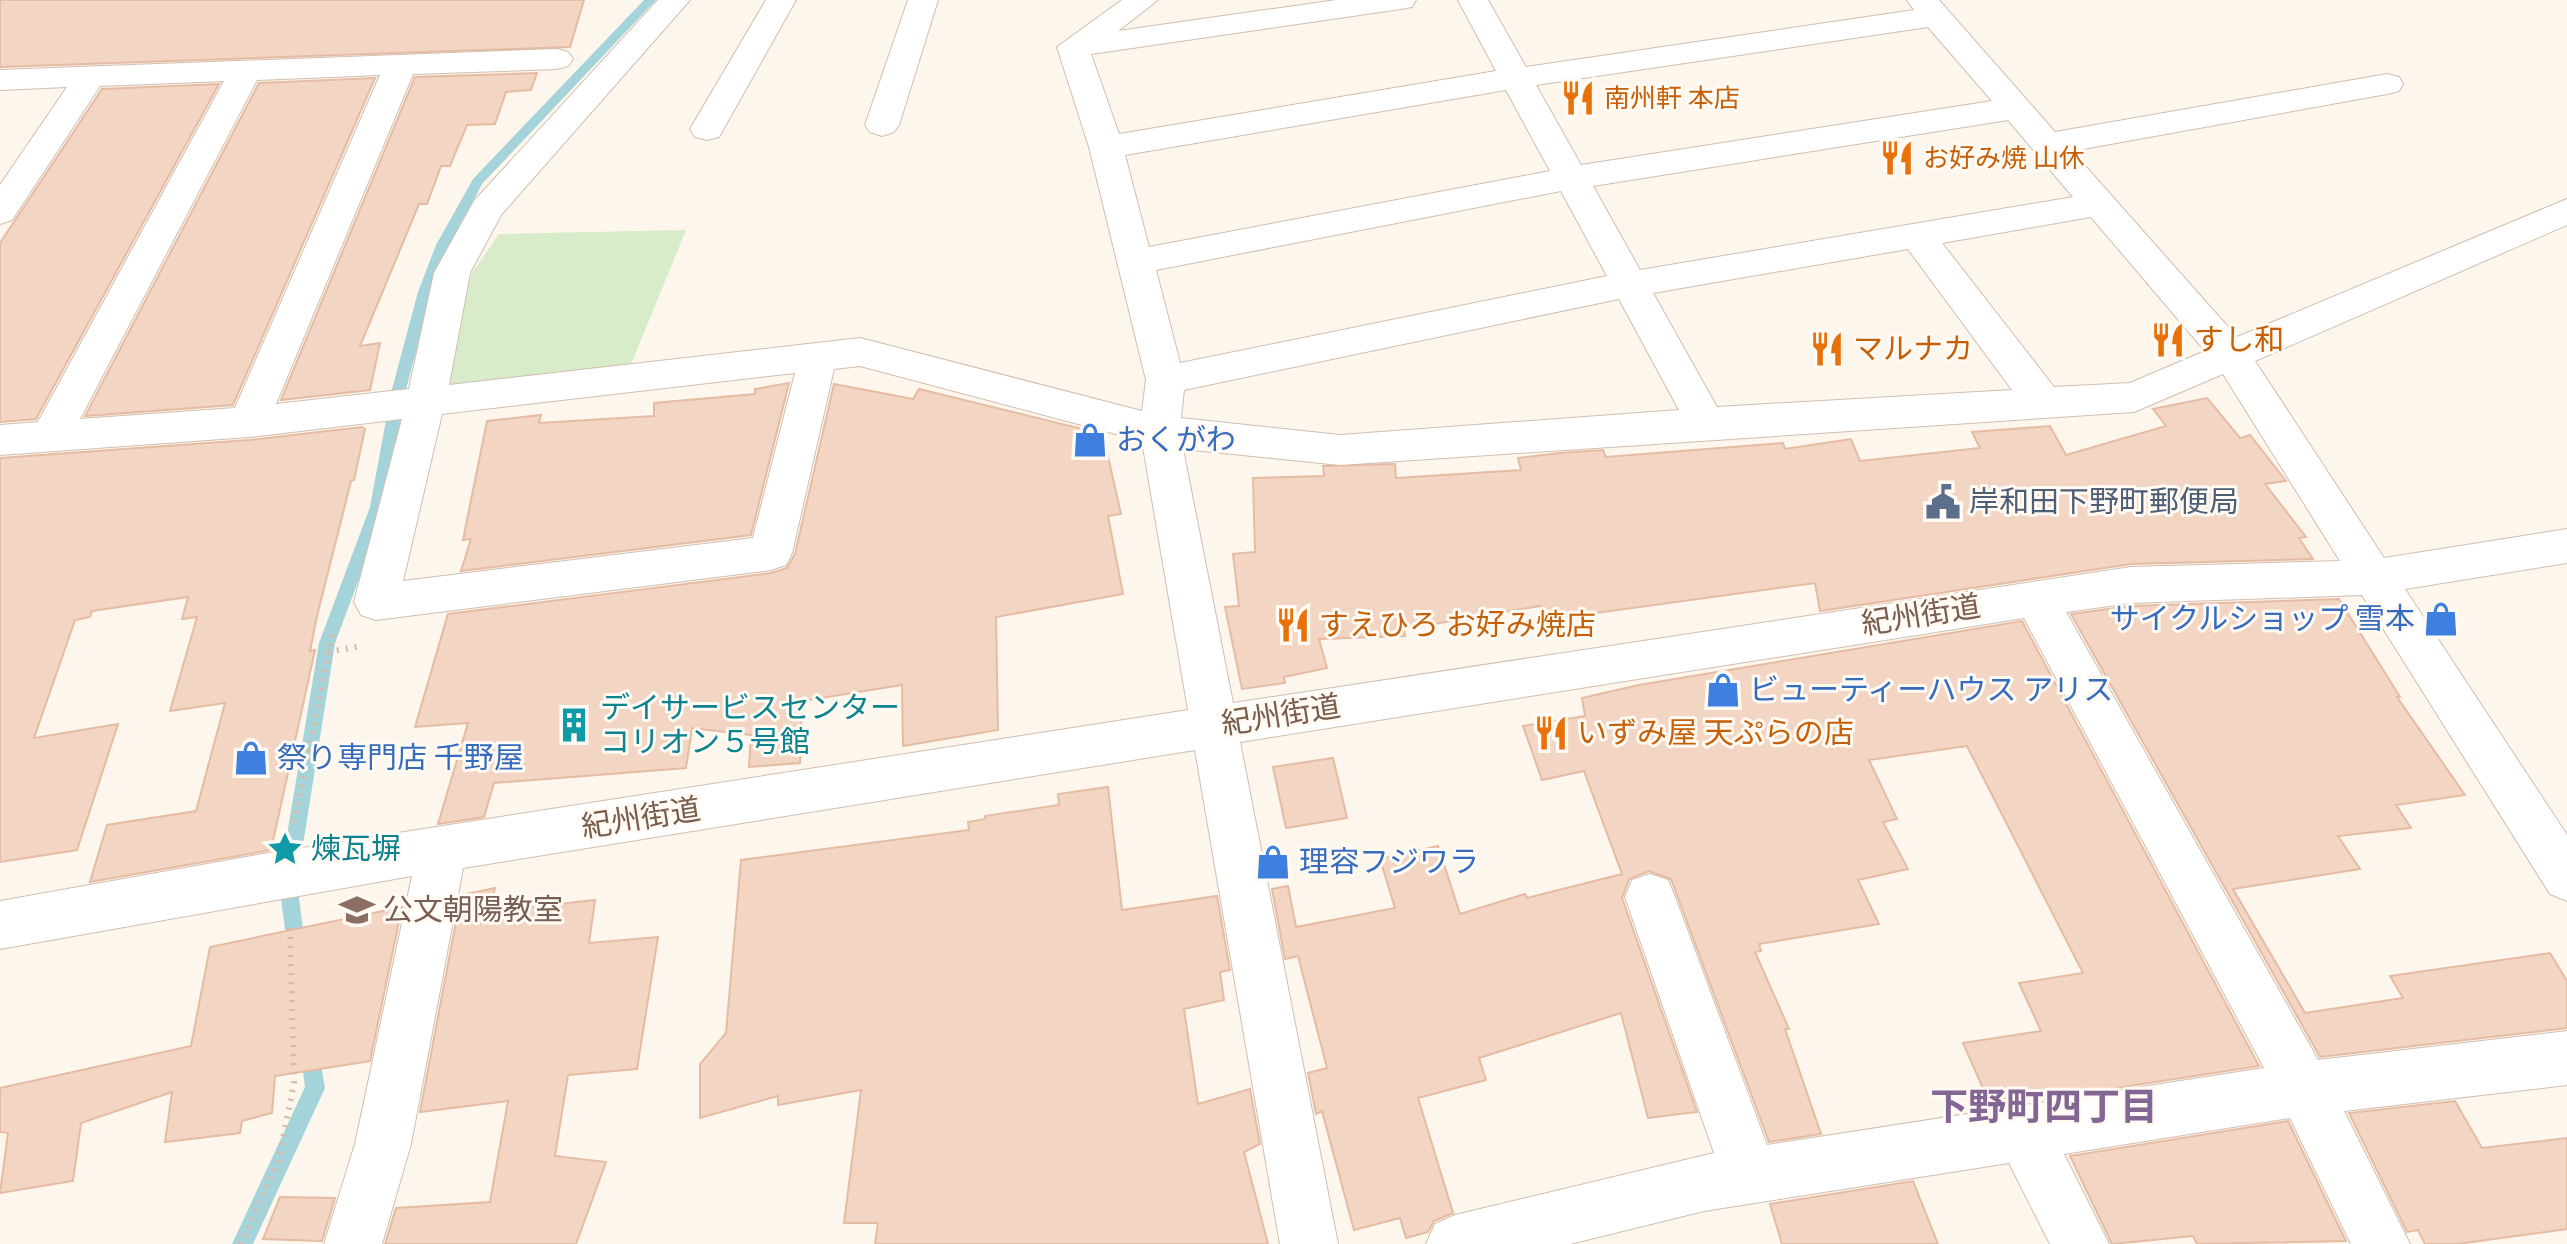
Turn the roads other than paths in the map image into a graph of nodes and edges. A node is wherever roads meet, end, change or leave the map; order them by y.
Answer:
1 (675, 0) edge
2 (781, 0) edge
3 (923, 0) edge
4 (1143, 0) edge
5 (1401, 0) edge
6 (1473, 0) edge
7 (1929, 8) edge
8 (1073, 47) junction
9 (557, 59) dead end
10 (401, 65) junction
11 (246, 71) junction
12 (90, 77) junction
13 (1517, 78) junction
14 (0, 80) edge
15 (2387, 84) dead end
16 (2016, 108) junction
17 (882, 125) dead end
18 (707, 129) dead end
19 (2048, 144) junction
20 (1106, 147) junction
21 (1572, 178) junction
22 (2099, 204) junction
23 (2567, 211) edge
24 (0, 212) edge
25 (1918, 236) junction
26 (1135, 262) junction
27 (1630, 284) junction
28 (818, 357) junction
29 (2232, 357) junction
30 (1165, 380) junction
31 (426, 401) junction
32 (2043, 402) junction
33 (249, 422) junction
34 (1706, 423) junction
35 (1160, 431) junction
36 (52, 434) junction
37 (0, 440) edge
38 (2567, 546) edge
39 (2373, 577) junction
40 (2036, 598) junction
41 (1213, 725) junction
42 (442, 850) junction
43 (2567, 878) edge
44 (1650, 897) dead end
45 (0, 925) edge
46 (2567, 1058) edge
47 (2304, 1089) junction
48 (2024, 1135) junction
49 (1750, 1176) junction
50 (353, 1244) edge
51 (1309, 1244) edge
52 (1455, 1244) edge
53 (2080, 1244) edge
54 (2381, 1244) edge

1 - 31 street
2 - 18 street
3 - 17 street
4 - 8 street
5 - 8 street
6 - 13 street
7 - 13 street
7 - 16 street
8 - 20 street
9 - 10 street
10 - 11 street
10 - 33 street
11 - 12 street
11 - 36 street
12 - 14 street
12 - 24 street
13 - 20 street
13 - 21 street
15 - 19 street
16 - 19 street
16 - 21 street
19 - 22 street
20 - 26 street
21 - 26 street
21 - 27 street
22 - 25 street
22 - 29 street
23 - 29 street
25 - 27 street
25 - 32 street
26 - 30 street
27 - 30 street
27 - 34 street
28 - 31 street
28 - 31 street
28 - 35 street
29 - 32 street
29 - 39 street
30 - 35 street
31 - 33 street
32 - 34 street
33 - 36 street
34 - 35 street
35 - 41 street
36 - 37 street
38 - 39 street, 紀州街道
39 - 40 street, 紀州街道
39 - 43 street
40 - 41 street, 紀州街道
40 - 47 street
41 - 42 street, 紀州街道
41 - 51 street
42 - 45 street, 紀州街道
42 - 50 street
44 - 49 street
46 - 47 street
47 - 48 street
47 - 54 street
48 - 49 street
48 - 53 street
49 - 52 street

